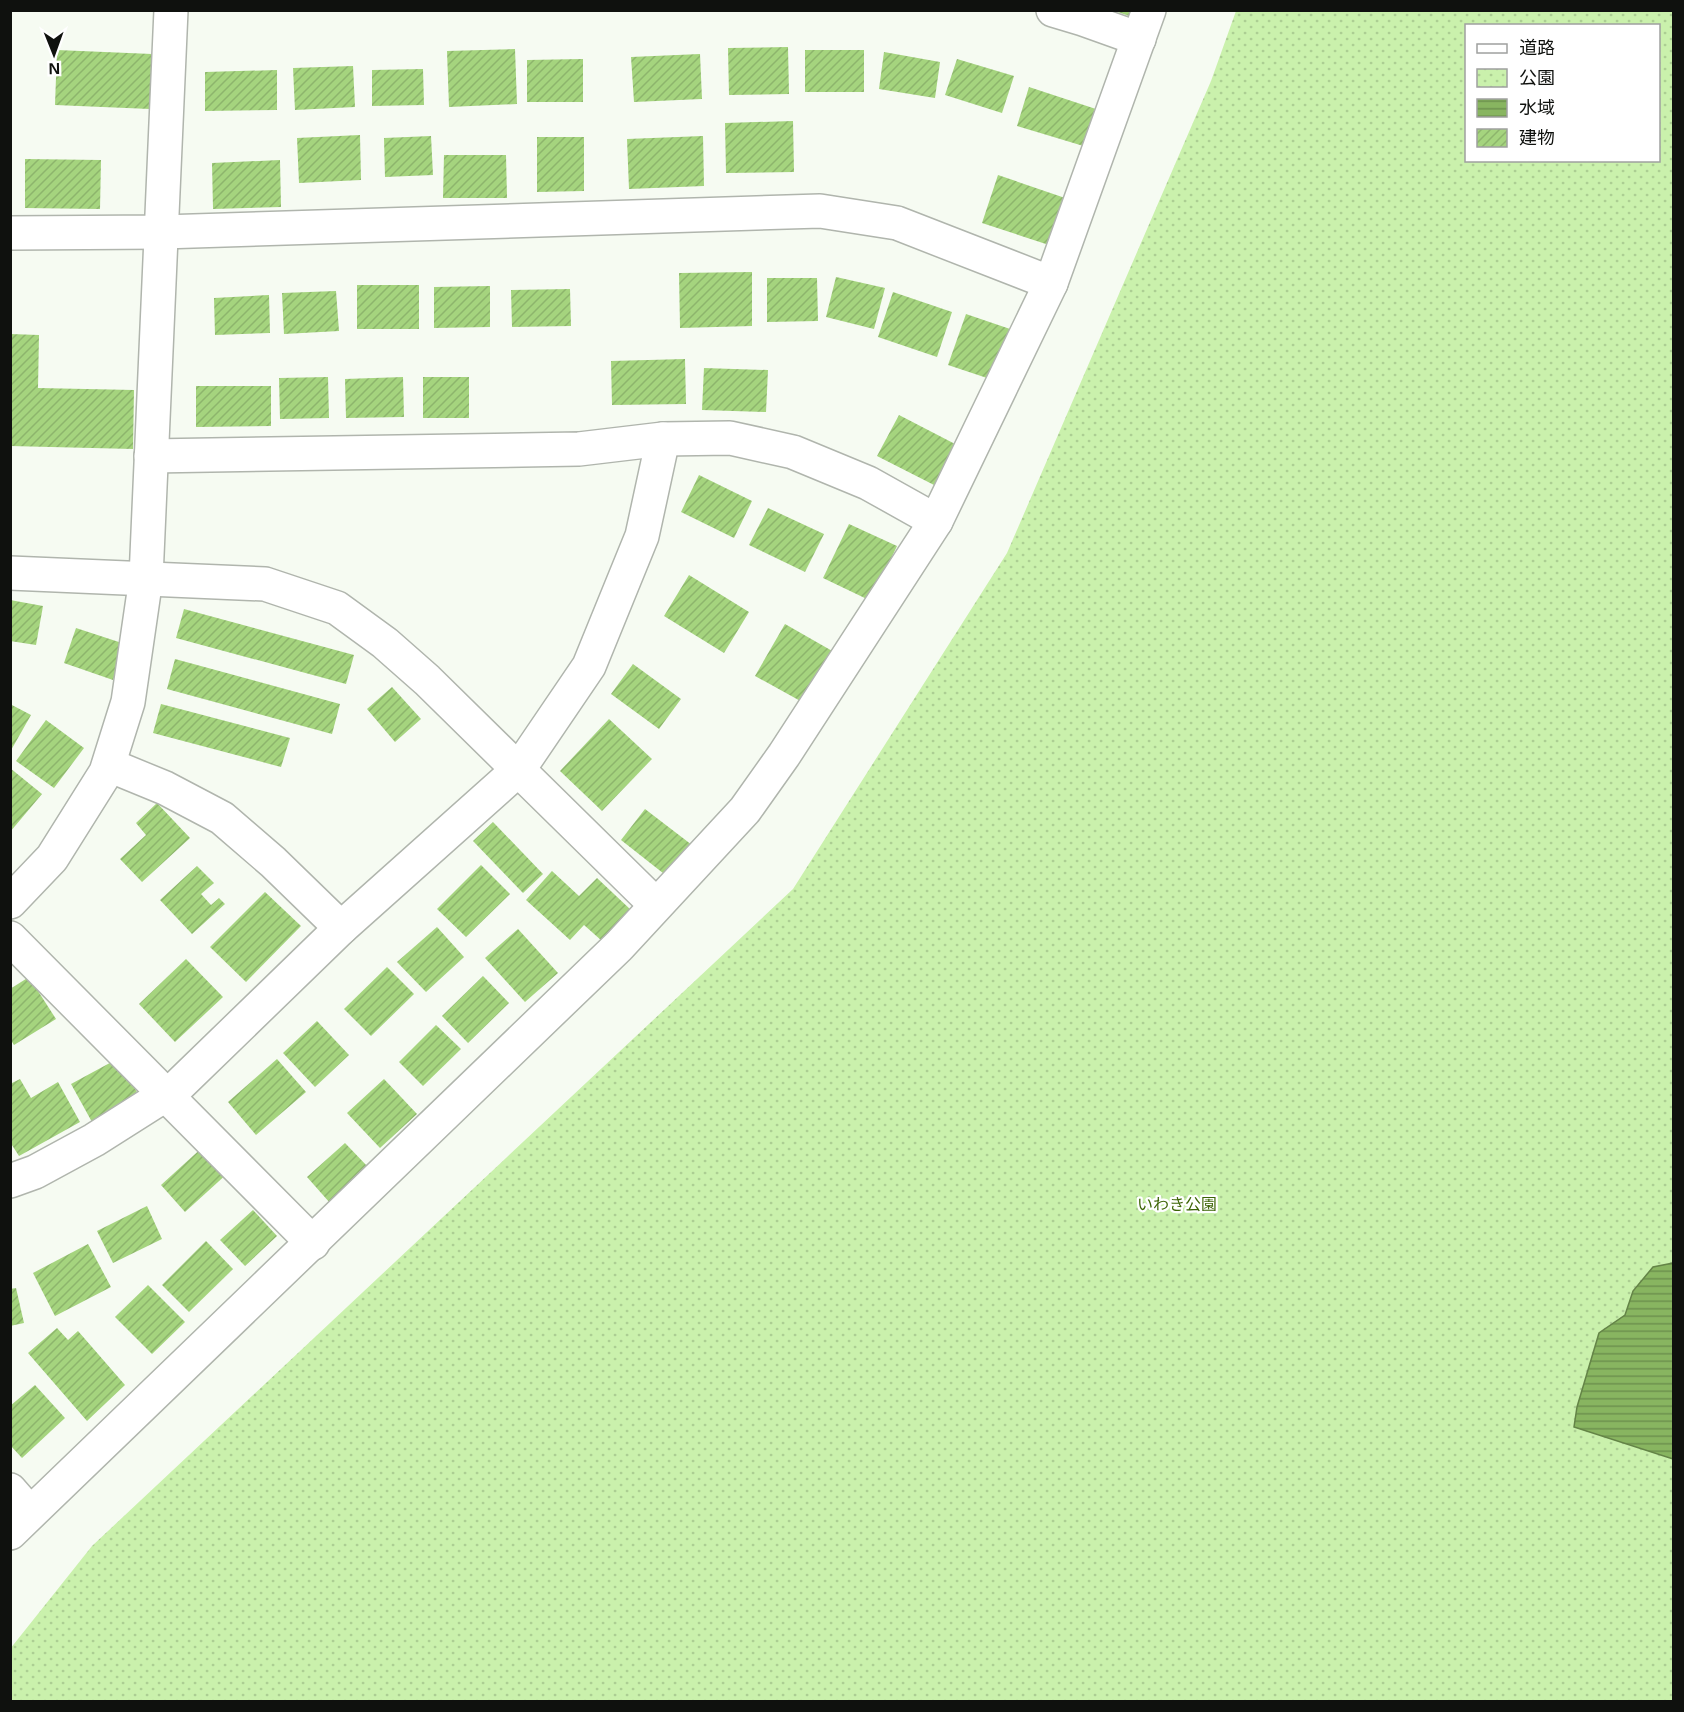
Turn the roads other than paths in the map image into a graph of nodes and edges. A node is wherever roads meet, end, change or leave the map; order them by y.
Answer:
1 (171, 10) edge
2 (1053, 10) edge
3 (1144, 25) edge
4 (162, 232) junction
5 (10, 233) edge
6 (1051, 283) junction
7 (663, 440) junction
8 (151, 456) junction
9 (936, 521) junction
10 (10, 573) edge
11 (146, 578) junction
12 (109, 765) junction
13 (519, 770) junction
14 (10, 902) edge
15 (656, 905) junction
16 (341, 928) junction
17 (10, 938) edge
18 (166, 1095) junction
19 (10, 1181) edge
20 (313, 1243) junction
21 (17, 1512) edge

1 - 4 street
2 - 3 street
3 - 6 street
4 - 5 street
4 - 6 street
4 - 8 street
6 - 9 street
7 - 8 street
7 - 9 street
7 - 13 street
8 - 11 street
9 - 15 street
10 - 11 street
11 - 12 street
11 - 13 street
12 - 14 street
12 - 16 street
13 - 15 street
13 - 16 street
15 - 20 street
16 - 18 street
17 - 18 street
18 - 19 street
18 - 20 street
20 - 21 street

